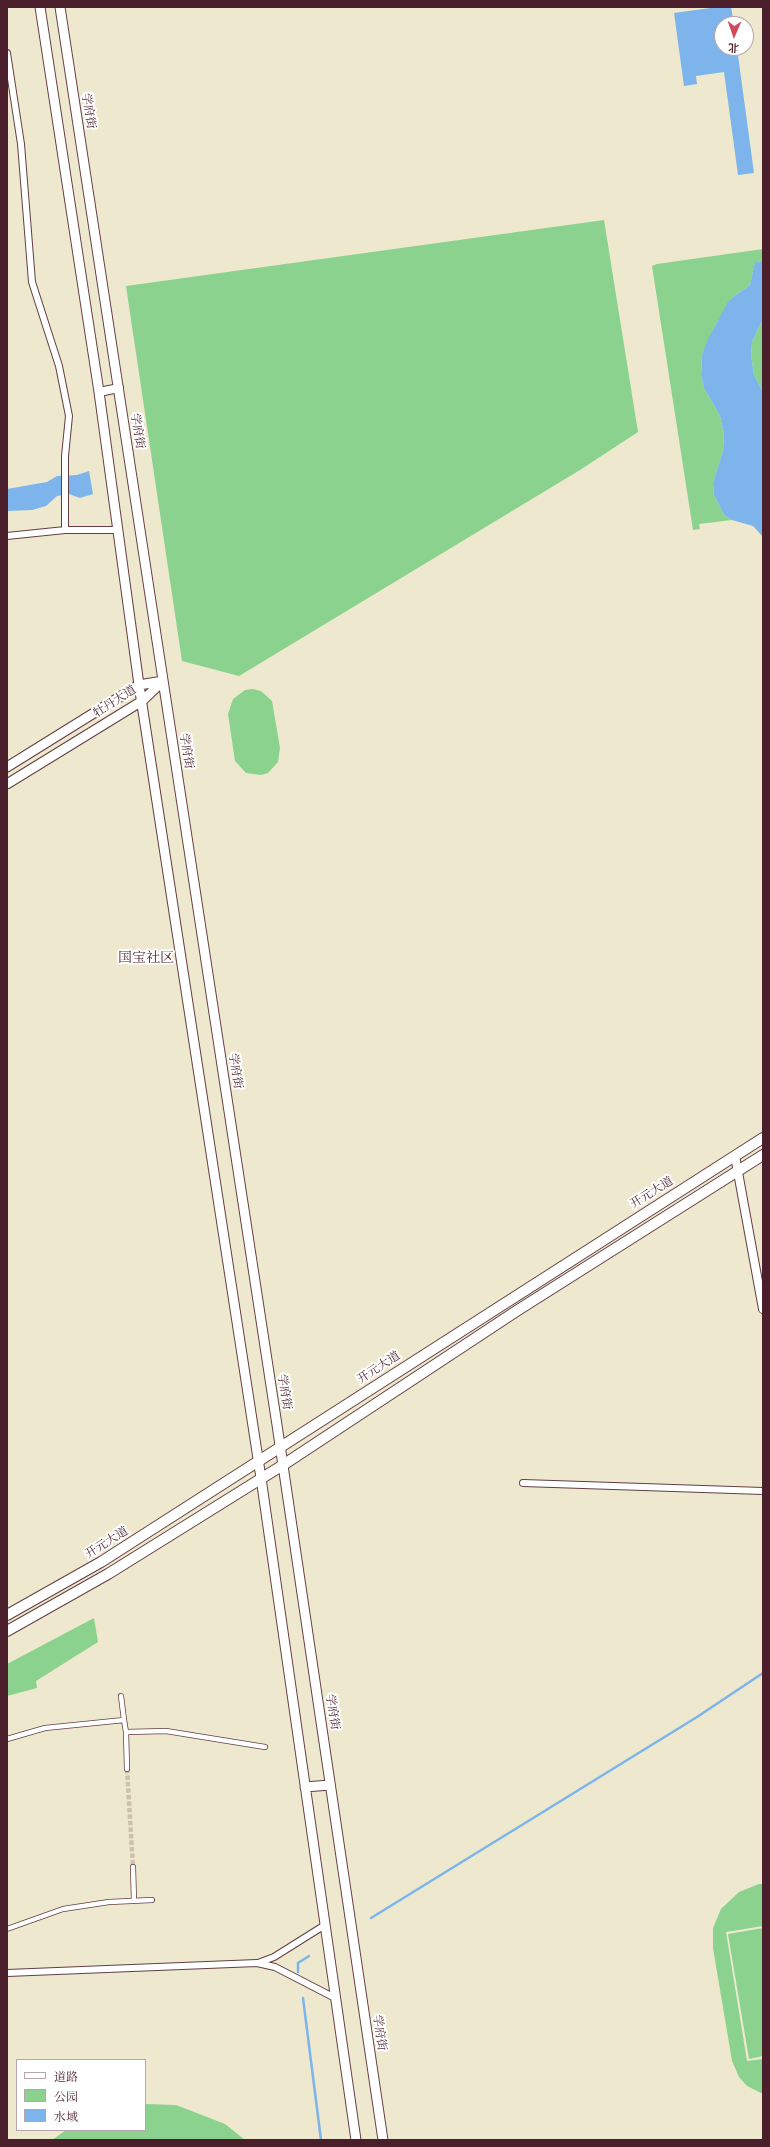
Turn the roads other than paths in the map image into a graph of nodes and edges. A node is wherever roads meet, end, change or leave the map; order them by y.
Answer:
1 (40, 7) edge
2 (60, 7) edge
3 (7, 53) edge
4 (118, 388) junction
5 (99, 392) junction
6 (65, 530) junction
7 (118, 530) junction
8 (7, 536) edge
9 (163, 681) junction
10 (139, 684) junction
11 (142, 701) junction
12 (7, 767) edge
13 (7, 784) edge
14 (763, 1138) edge
15 (736, 1155) junction
16 (763, 1155) edge
17 (740, 1170) junction
18 (763, 1292) edge
19 (763, 1309) edge
20 (280, 1448) junction
21 (258, 1462) junction
22 (283, 1465) junction
23 (261, 1478) junction
24 (523, 1483) dead end
25 (763, 1491) edge
26 (7, 1615) edge
27 (7, 1631) edge
28 (121, 1696) dead end
29 (124, 1720) junction
30 (126, 1732) junction
31 (7, 1739) edge
32 (265, 1747) dead end
33 (127, 1769) tunnel mouth
34 (330, 1785) junction
35 (305, 1787) junction
36 (133, 1867) tunnel mouth
37 (152, 1900) dead end
38 (134, 1901) junction
39 (325, 1925) junction
40 (7, 1929) edge
41 (257, 1964) junction
42 (7, 1973) edge
43 (335, 1998) junction
44 (356, 2140) edge
45 (383, 2140) edge

1 - 5 main road
2 - 4 main road, 学府街
3 - 6 street
4 - 5 street
4 - 9 main road, 学府街
5 - 7 main road
6 - 7 street
6 - 8 street
7 - 10 main road
9 - 10 main road, 牡丹大道
9 - 11 main road, 牡丹大道
9 - 20 main road, 学府街
10 - 11 main road
10 - 12 main road, 牡丹大道
11 - 13 main road, 牡丹大道
11 - 21 main road
14 - 15 main road, 开元大道
15 - 17 street
15 - 20 main road, 开元大道
16 - 17 main road
17 - 18 street
17 - 19 street
17 - 22 main road
20 - 21 main road, 开元大道
20 - 22 main road, 学府街
21 - 23 main road
21 - 26 main road, 开元大道
22 - 23 main road
22 - 34 main road, 学府街
23 - 27 main road
23 - 35 main road
24 - 25 street
28 - 29 street
29 - 30 street
29 - 31 street
30 - 32 street
30 - 33 street
34 - 35 main road
34 - 45 main road, 学府街
35 - 39 main road
36 - 38 street
37 - 38 street
38 - 40 street
39 - 41 street
39 - 43 main road
41 - 42 street
41 - 43 street
43 - 44 main road

